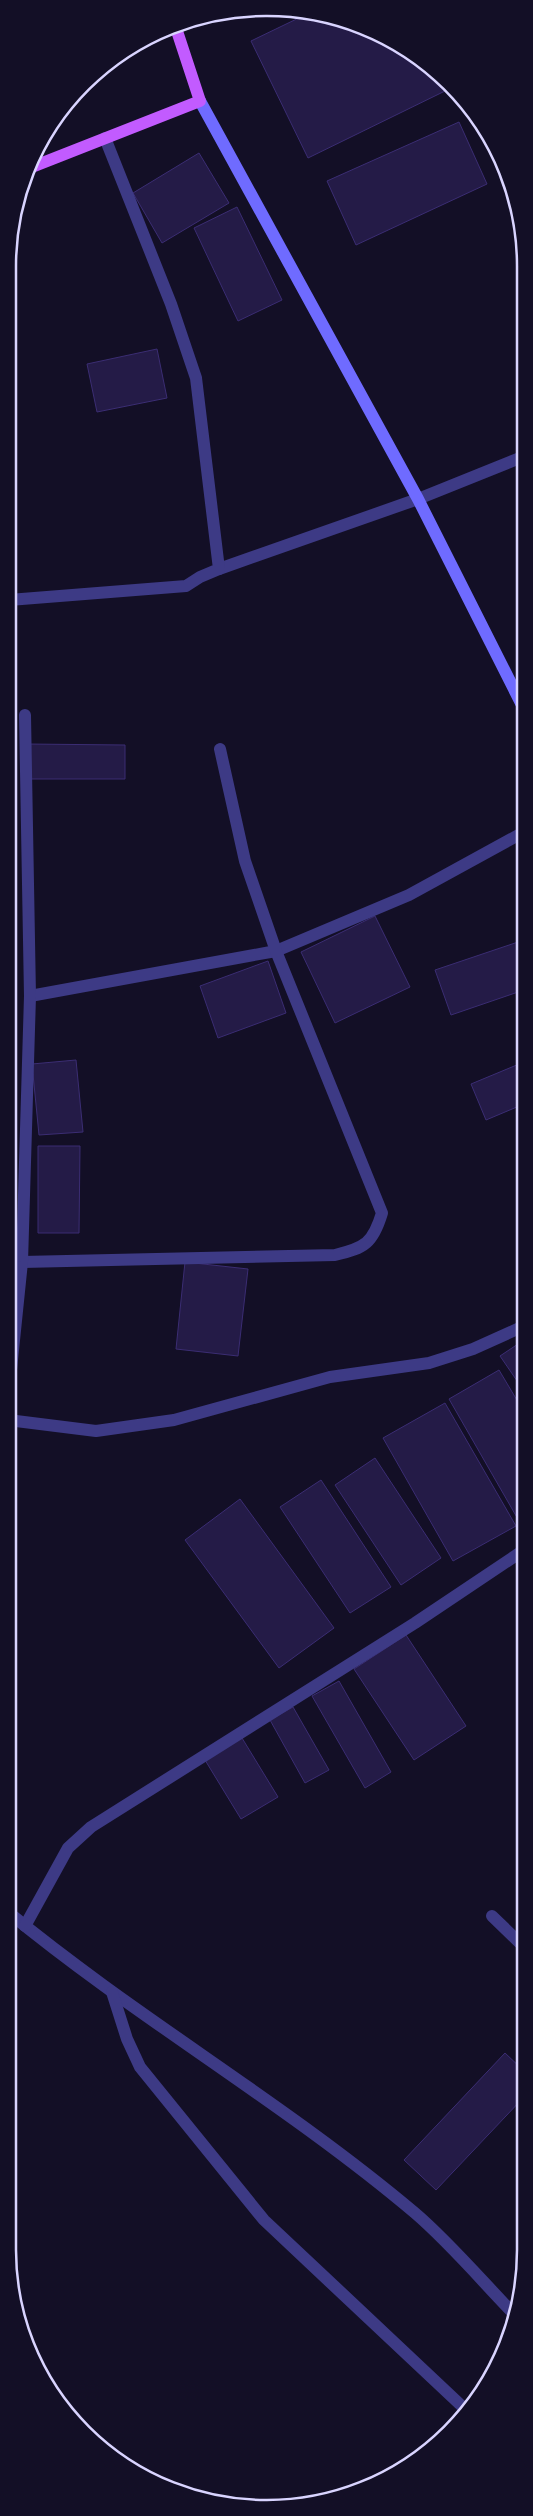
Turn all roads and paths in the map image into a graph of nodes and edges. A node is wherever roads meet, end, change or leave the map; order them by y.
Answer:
1 (178, 33) edge
2 (200, 101) junction
3 (105, 138) junction
4 (38, 165) edge
5 (517, 459) edge
6 (418, 499) junction
7 (220, 569) junction
8 (16, 599) edge
9 (517, 697) edge
10 (25, 715) dead end
11 (220, 749) dead end
12 (517, 836) edge
13 (276, 951) junction
14 (30, 996) junction
15 (22, 1262) junction
16 (16, 1321) edge
17 (517, 1329) edge
18 (16, 1421) edge
19 (517, 1555) edge
20 (492, 1916) dead end
21 (16, 1919) edge
22 (25, 1926) junction
23 (517, 1939) edge
24 (112, 1992) junction
25 (509, 2309) edge
26 (462, 2406) edge

1 - 2 main road
2 - 3 main road
2 - 6 main road
3 - 4 main road
3 - 7 street
5 - 6 street
6 - 7 street
6 - 9 main road
7 - 8 street
10 - 14 street
11 - 13 street
12 - 13 street
13 - 14 street
13 - 15 street
14 - 15 street
15 - 16 street
17 - 18 street
19 - 22 street
20 - 23 street
21 - 22 street
22 - 24 street
24 - 25 street
24 - 26 street

